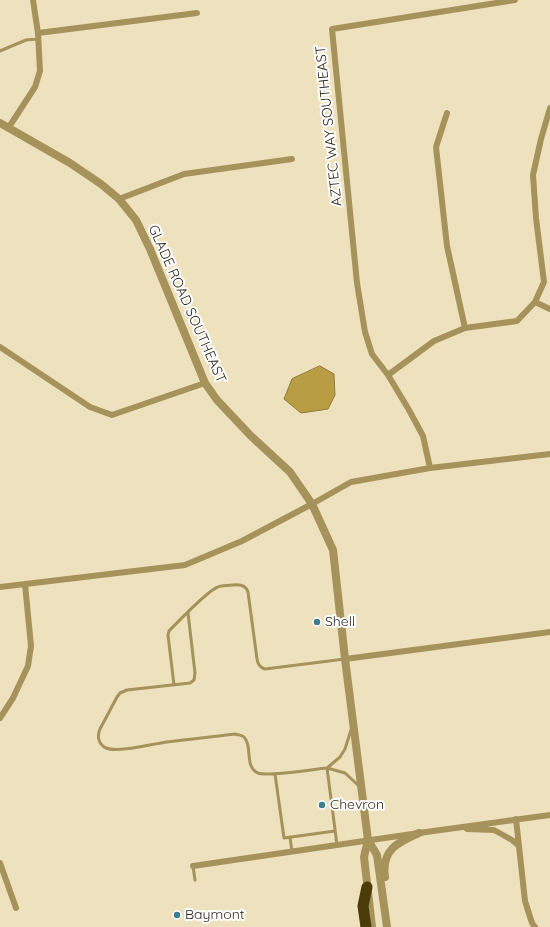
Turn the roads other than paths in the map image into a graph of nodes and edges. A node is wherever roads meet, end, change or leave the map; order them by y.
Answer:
1 (33, 0) edge
2 (515, 0) edge
3 (197, 13) dead end
4 (38, 36) junction
5 (0, 51) edge
6 (550, 108) edge
7 (447, 114) dead end
8 (0, 123) edge
9 (9, 127) junction
10 (292, 159) dead end
11 (119, 199) junction
12 (535, 302) junction
13 (550, 309) edge
14 (465, 328) junction
15 (0, 347) edge
16 (388, 375) junction
17 (205, 383) junction
18 (550, 454) edge
19 (430, 468) junction
20 (312, 504) junction
21 (25, 584) junction
22 (0, 587) edge
23 (188, 612) junction
24 (550, 632) edge
25 (344, 659) junction
26 (174, 685) junction
27 (0, 718) edge
28 (353, 725) junction
29 (327, 768) junction
30 (275, 774) junction
31 (362, 788) junction
32 (550, 815) edge
33 (516, 819) junction
34 (453, 828) junction
35 (335, 831) junction
36 (419, 833) junction
37 (290, 837) junction
38 (368, 840) junction
39 (337, 845) junction
40 (519, 846) junction
41 (292, 852) junction
42 (0, 863) edge
43 (193, 866) joint
44 (195, 880) dead end
45 (367, 887) junction
46 (16, 908) dead end
47 (366, 927) edge
48 (372, 927) edge
49 (387, 927) edge
50 (391, 927) edge
51 (535, 927) edge

1 - 4 street
2 - 16 street, AZTEC WAY SOUTHEAST
3 - 4 street
4 - 5 lane
4 - 9 street
6 - 12 street
7 - 14 street
8 - 9 street, GLADE ROAD SOUTHEAST
9 - 11 street, GLADE ROAD SOUTHEAST
10 - 11 street
11 - 17 street, GLADE ROAD SOUTHEAST
12 - 13 street
12 - 14 street
14 - 16 street
15 - 17 street
16 - 19 street, AZTEC WAY SOUTHEAST
17 - 20 street, GLADE ROAD SOUTHEAST
18 - 19 street
19 - 20 street
20 - 21 street
20 - 25 street, GLADE ROAD SOUTHEAST
21 - 22 street
21 - 27 street
23 - 25 lane
23 - 26 lane
23 - 26 lane
24 - 25 street
25 - 28 street, GLADE ROAD SOUTHEAST
26 - 30 lane
28 - 29 lane
28 - 31 street, GLADE ROAD SOUTHEAST
29 - 30 lane
29 - 31 lane
29 - 35 lane
30 - 37 lane
31 - 38 street, GLADE ROAD SOUTHEAST
32 - 33 street
33 - 34 street
33 - 40 street
34 - 36 street
34 - 40 street
35 - 37 lane
35 - 39 lane
36 - 38 street
36 - 50 street
37 - 41 lane
38 - 39 street
38 - 45 street
38 - 49 street, GLADE ROAD SOUTHEAST
39 - 41 street
40 - 51 street
41 - 43 street
42 - 46 street
43 - 44 lane
45 - 47 highway
45 - 48 street

